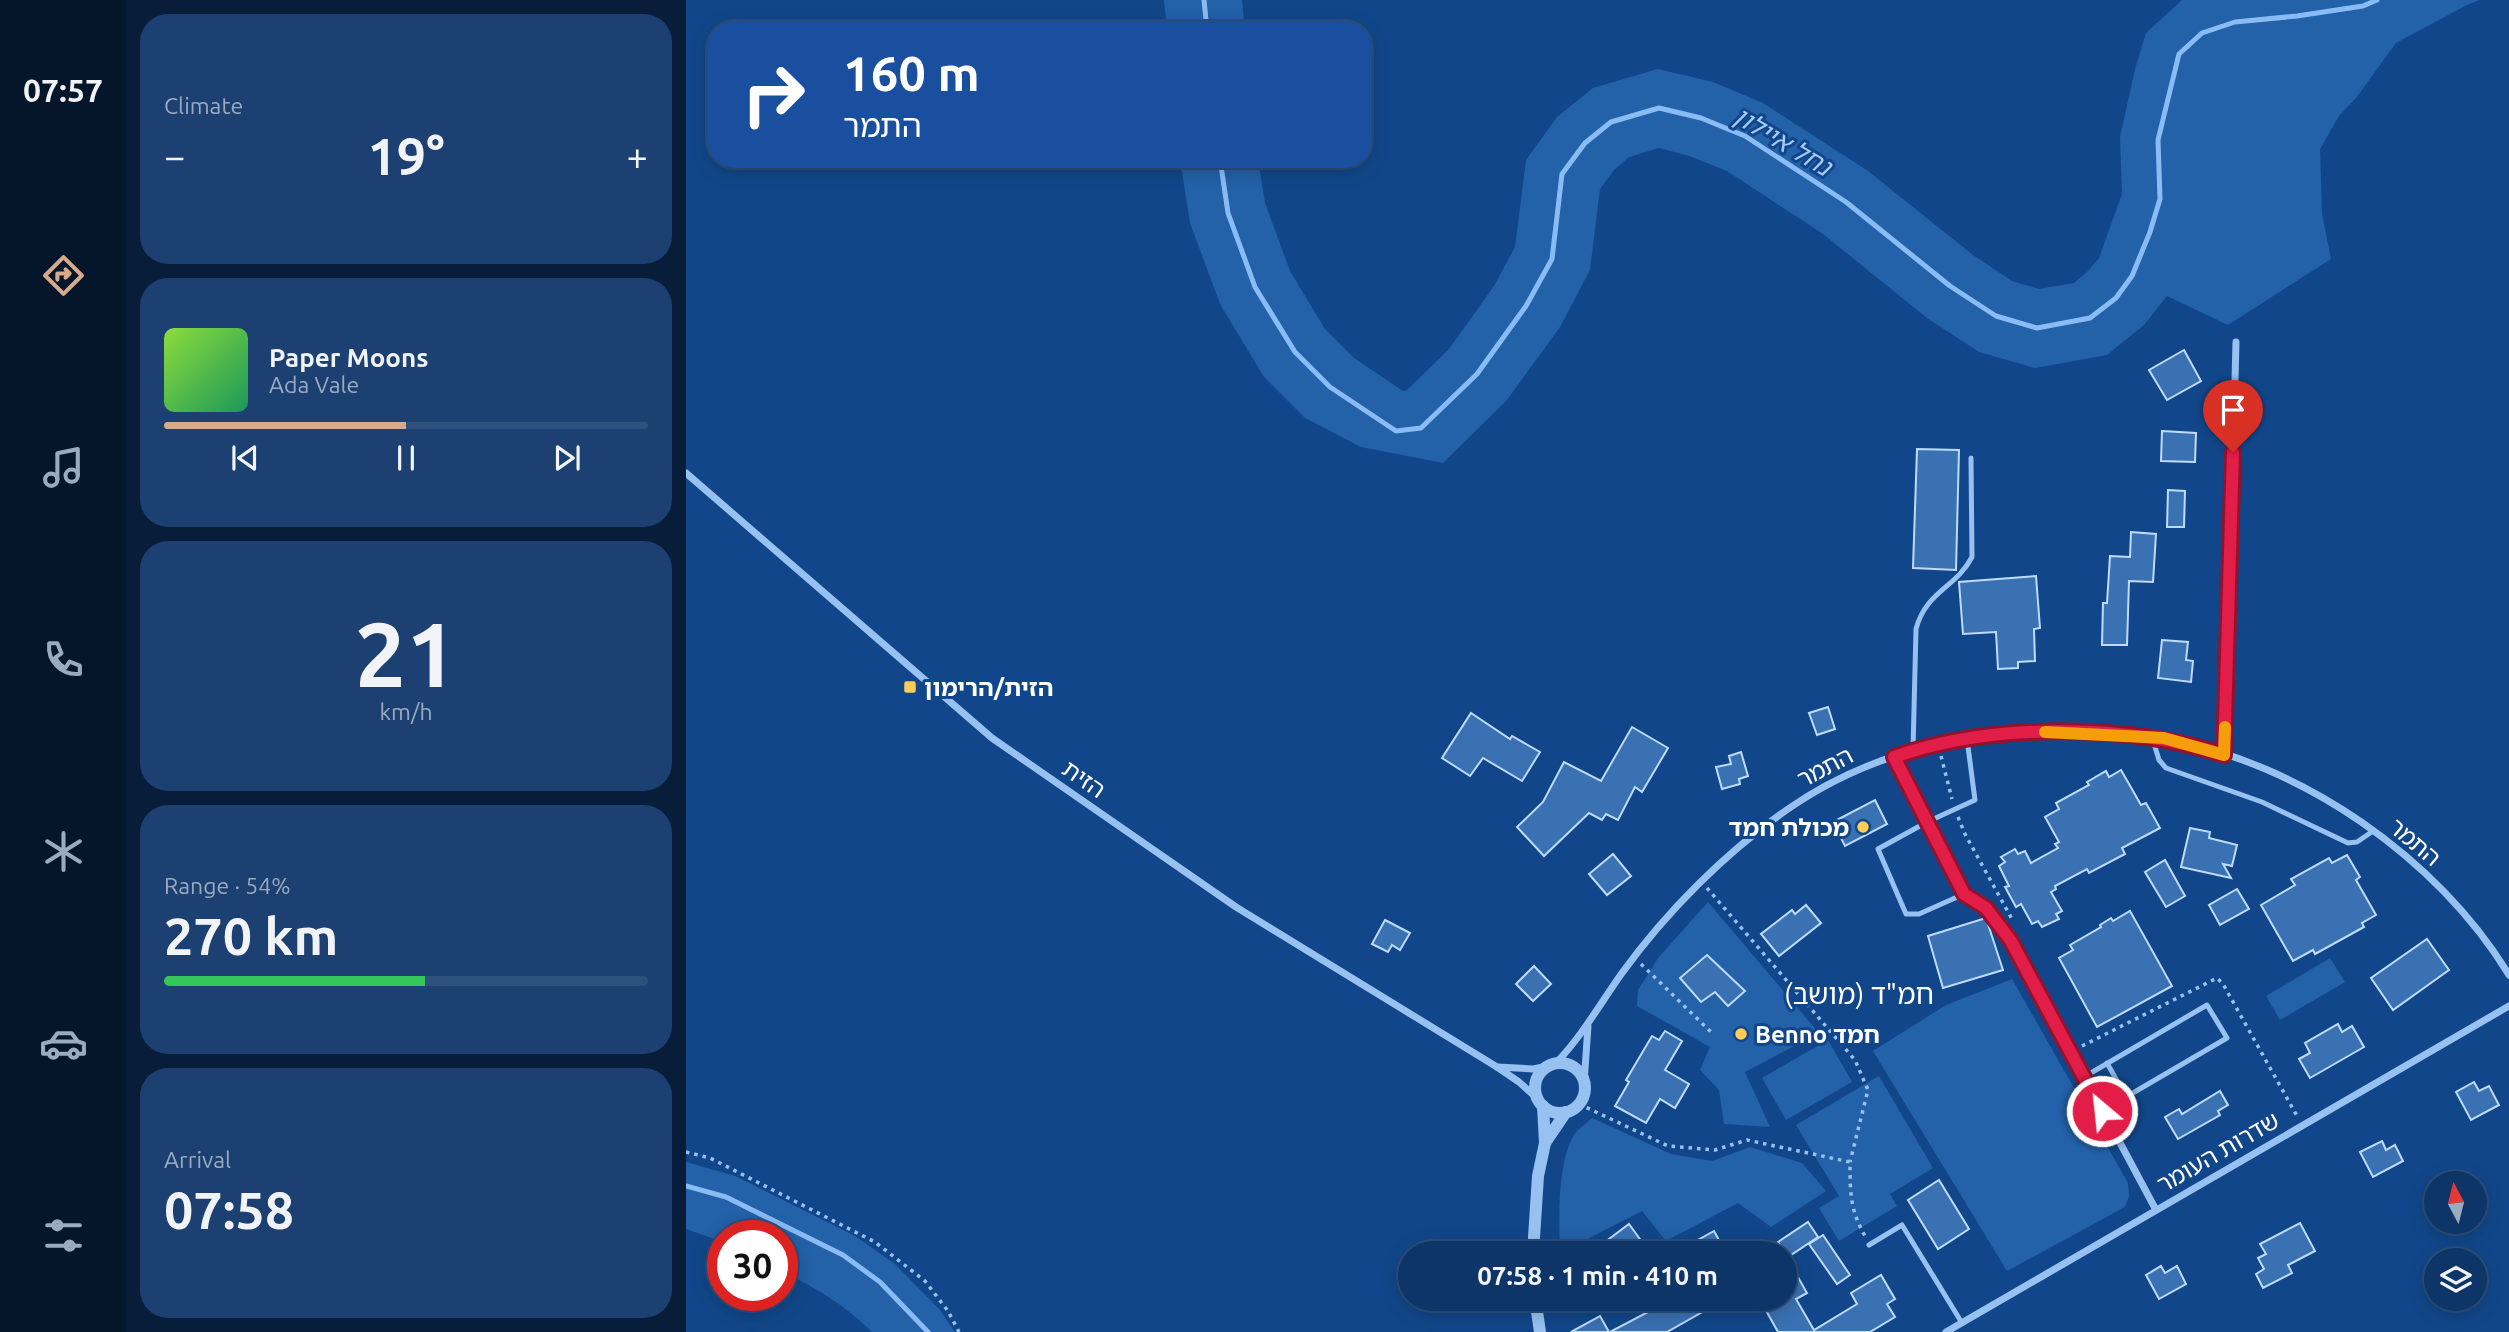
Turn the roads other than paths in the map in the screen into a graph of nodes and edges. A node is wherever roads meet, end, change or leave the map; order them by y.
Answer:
1 (2236, 342) dead end
2 (1971, 458) dead end
3 (686, 473) edge
4 (2152, 737) junction
5 (1967, 739) junction
6 (1913, 750) junction
7 (2224, 755) junction
8 (1894, 757) junction
9 (1927, 822) junction
10 (2373, 831) junction
11 (1964, 894) junction
12 (2509, 975) edge
13 (2509, 1006) edge
14 (1588, 1025) junction
15 (2108, 1063) junction
16 (1552, 1065) junction
17 (1497, 1067) junction
18 (2084, 1077) junction
19 (1584, 1083) junction
20 (2126, 1097) junction
21 (1541, 1103) junction
22 (2102, 1111) junction
23 (1566, 1112) junction
24 (1545, 1143) junction
25 (2156, 1210) junction
26 (1534, 1241) edge
27 (1869, 1245) road end
28 (1537, 1311) edge
29 (1962, 1323) junction
30 (1539, 1332) edge
31 (1946, 1332) edge

1 - 7 street
2 - 6 lane
3 - 17 street, הזית
4 - 5 street, התמר
4 - 7 street, התמר
4 - 10 lane
5 - 6 street, התמר
5 - 9 lane
6 - 8 street, התמר
7 - 10 street, התמר
8 - 9 street
8 - 14 street, התמר
9 - 11 street
9 - 11 lane
10 - 12 street, התמר
11 - 18 street
13 - 25 street, שדרות העומר
14 - 16 street, התמר
14 - 19 street
15 - 18 lane
15 - 20 lane
15 - 20 lane
16 - 17 street, הזית
16 - 19 street
16 - 21 street
17 - 21 street, הזית
18 - 22 street
19 - 23 street
20 - 22 lane
21 - 23 street
21 - 24 street
22 - 25 street
23 - 24 street
24 - 26 street
25 - 29 street, שדרות העומר
27 - 29 lane
28 - 30 street
29 - 31 street, שדרות העומר

